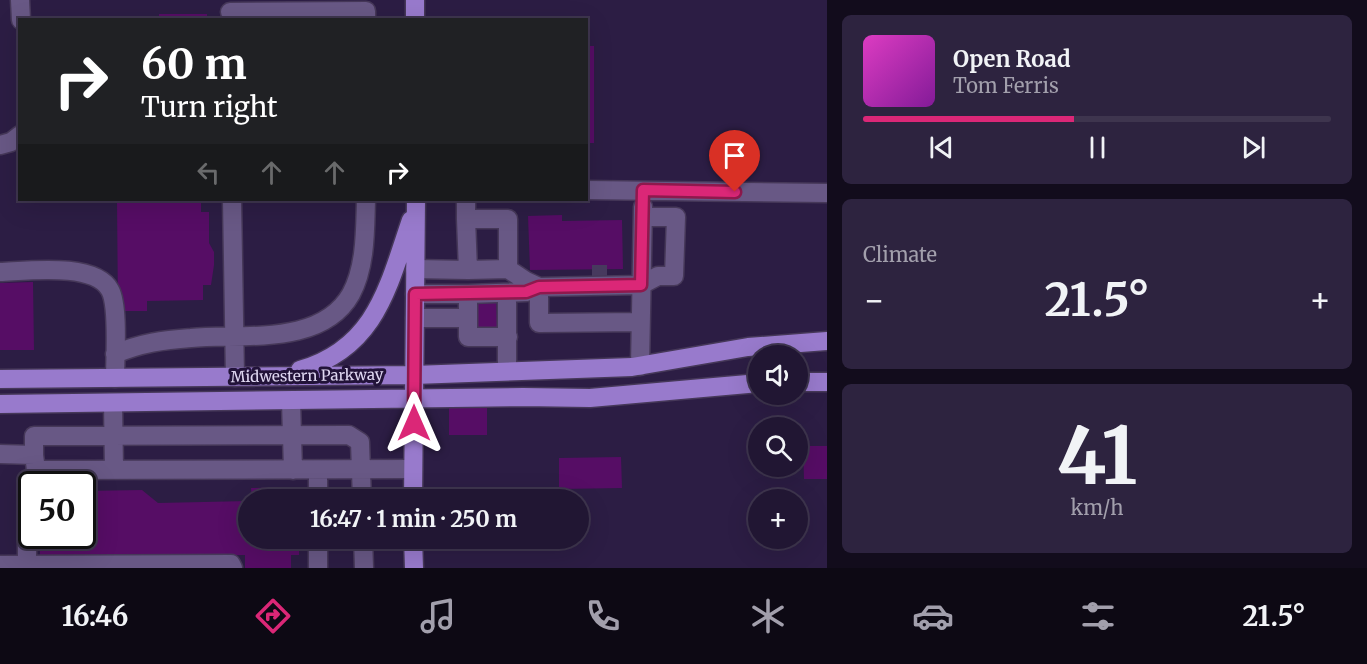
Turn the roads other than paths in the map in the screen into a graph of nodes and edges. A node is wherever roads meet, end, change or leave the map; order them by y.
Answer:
1 (20, 0) edge
2 (415, 0) edge
3 (230, 10) edge
4 (21, 18) edge
5 (366, 18) edge
6 (415, 18) edge
7 (18, 137) edge
8 (0, 145) edge
9 (588, 190) edge
10 (643, 190) junction
11 (827, 193) edge
12 (232, 201) edge
13 (366, 201) edge
14 (466, 201) edge
15 (416, 203) edge
16 (643, 217) junction
17 (466, 219) junction
18 (415, 269) junction
19 (508, 269) junction
20 (468, 270) junction
21 (0, 272) edge
22 (635, 285) junction
23 (572, 286) junction
24 (539, 287) junction
25 (507, 293) junction
26 (415, 294) junction
27 (468, 294) junction
28 (415, 318) junction
29 (468, 318) junction
30 (640, 322) junction
31 (234, 336) junction
32 (508, 337) junction
33 (827, 341) edge
34 (115, 354) junction
35 (640, 366) junction
36 (507, 371) junction
37 (414, 375) junction
38 (280, 376) junction
39 (235, 377) junction
40 (116, 378) junction
41 (0, 379) edge
42 (808, 382) edge
43 (827, 382) edge
44 (748, 384) edge
45 (414, 400) junction
46 (291, 401) junction
47 (112, 403) junction
48 (0, 404) edge
49 (292, 435) junction
50 (113, 436) junction
51 (0, 454) edge
52 (114, 470) junction
53 (293, 470) junction
54 (318, 470) junction
55 (361, 470) junction
56 (413, 470) junction
57 (30, 471) edge
58 (33, 471) edge
59 (87, 471) edge
60 (318, 489) edge
61 (362, 489) edge
62 (413, 489) edge
63 (28, 549) edge
64 (318, 549) edge
65 (363, 549) edge
66 (413, 549) edge
67 (0, 565) edge
68 (27, 565) junction
69 (232, 568) edge
70 (318, 568) edge
71 (363, 568) edge
72 (414, 568) edge

1 - 4 street
2 - 6 main road
3 - 5 street
7 - 8 street
9 - 10 street
10 - 11 street
10 - 16 street
12 - 31 street
13 - 31 street
14 - 17 street
15 - 18 main road
15 - 38 main road
16 - 22 street
16 - 22 street
17 - 19 street
17 - 20 street
18 - 20 street
18 - 26 main road
19 - 20 street
19 - 24 street
21 - 34 street
22 - 23 street
22 - 23 street
22 - 30 street
23 - 24 street
24 - 25 street
24 - 30 street
25 - 27 street
25 - 32 street
26 - 27 street
26 - 28 main road
27 - 29 street
28 - 29 street
28 - 37 main road
29 - 32 street
30 - 35 street
31 - 34 street
31 - 39 street
32 - 36 street
33 - 35 main road, Midwestern Parkway
34 - 40 street
35 - 36 main road, Midwestern Parkway
36 - 37 main road, Midwestern Parkway
37 - 38 main road, Midwestern Parkway
37 - 45 main road
38 - 39 main road, Midwestern Parkway
39 - 40 main road, Midwestern Parkway
40 - 41 main road, Midwestern Parkway
42 - 43 main road
44 - 45 main road, Midwestern Parkway
45 - 46 main road, Midwestern Parkway
45 - 56 main road
46 - 47 main road, Midwestern Parkway
46 - 49 street
47 - 48 main road, Midwestern Parkway
47 - 50 street
49 - 50 street
49 - 53 street
49 - 55 street
50 - 52 street
50 - 58 street
51 - 57 street
52 - 53 street
52 - 59 street
53 - 54 street
54 - 55 street
54 - 60 street
55 - 56 street
55 - 61 street
56 - 62 main road
63 - 68 street
64 - 70 street
65 - 71 street
66 - 72 main road
67 - 68 street
68 - 69 street

